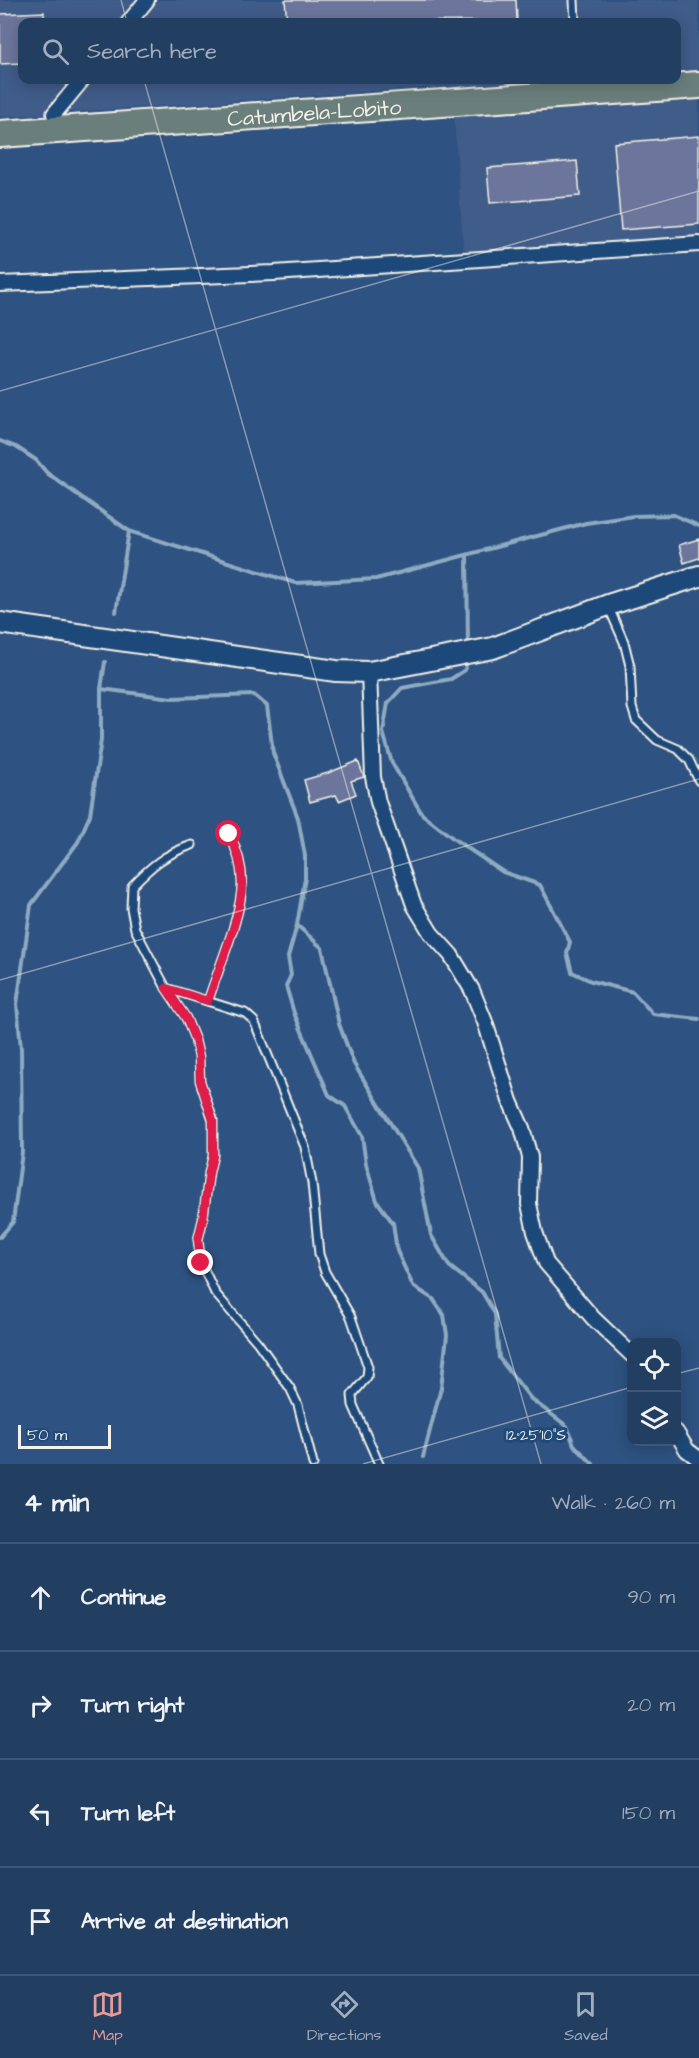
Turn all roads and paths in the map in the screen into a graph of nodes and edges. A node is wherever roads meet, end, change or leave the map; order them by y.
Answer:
1 (147, 0) edge
2 (574, 0) edge
3 (132, 18) edge
4 (575, 18) edge
5 (699, 69) edge
6 (681, 70) edge
7 (79, 84) edge
8 (486, 84) edge
9 (699, 85) edge
10 (54, 114) junction
11 (0, 117) edge
12 (0, 134) edge
13 (699, 244) edge
14 (0, 284) edge
15 (699, 576) edge
16 (608, 605) junction
17 (0, 623) edge
18 (369, 672) junction
19 (699, 781) edge
20 (229, 834) dead end
21 (192, 845) dead end
22 (166, 988) junction
23 (208, 1001) junction
24 (627, 1350) edge
25 (681, 1440) edge
26 (699, 1459) edge
27 (313, 1464) edge
28 (379, 1464) edge

1 - 3 street
2 - 4 lane
5 - 6 highway
7 - 10 street
8 - 10 highway, Catumbela-Lobito
9 - 12 highway, Catumbela-Lobito
10 - 11 highway, Catumbela-Lobito
13 - 14 street
15 - 16 street
16 - 18 street
16 - 19 lane
17 - 18 street
18 - 24 street
20 - 23 lane
21 - 22 lane
22 - 23 lane
22 - 27 lane
23 - 28 lane
25 - 26 street

